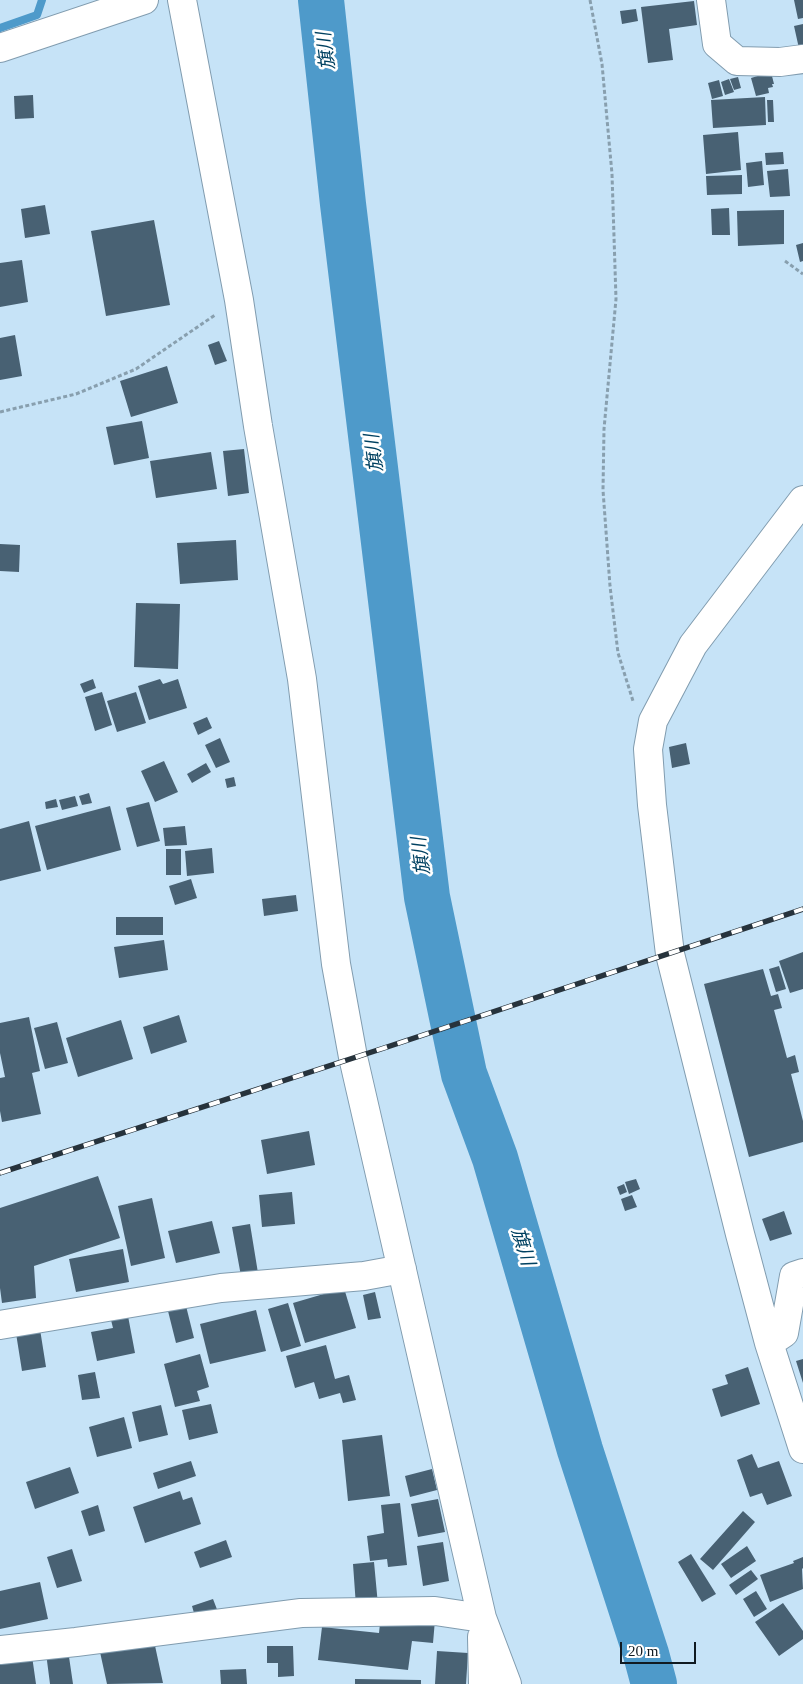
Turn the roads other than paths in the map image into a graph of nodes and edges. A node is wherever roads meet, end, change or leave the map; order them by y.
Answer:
1 (144, 0) edge
2 (182, 0) edge
3 (711, 0) edge
4 (0, 48) edge
5 (803, 59) edge
6 (803, 500) edge
7 (402, 1269) junction
8 (803, 1272) edge
9 (0, 1325) edge
10 (770, 1343) junction
11 (796, 1404) edge
12 (803, 1449) edge
13 (482, 1618) junction
14 (0, 1650) edge
15 (483, 1684) edge
16 (507, 1684) edge

1 - 4 street
2 - 7 street
3 - 5 street
6 - 10 street
7 - 9 street
7 - 13 street
8 - 10 street
10 - 11 street
11 - 12 street
13 - 14 street
13 - 15 street
13 - 16 street

